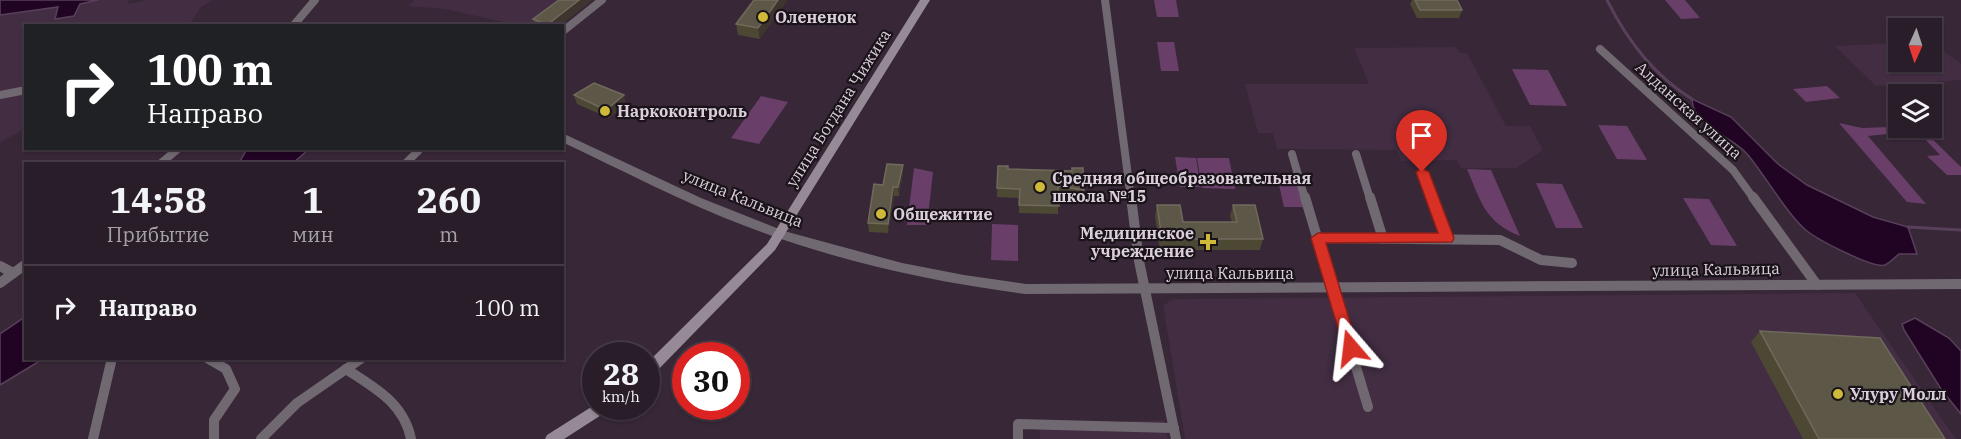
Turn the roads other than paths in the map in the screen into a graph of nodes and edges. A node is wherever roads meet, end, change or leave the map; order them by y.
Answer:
1 (315, 0) edge
2 (602, 0) edge
3 (925, 0) edge
4 (1105, 0) edge
5 (294, 24) edge
6 (564, 30) edge
7 (1600, 49) dead end
8 (24, 90) edge
9 (0, 95) edge
10 (564, 138) edge
11 (177, 150) edge
12 (419, 150) edge
13 (1292, 154) dead end
14 (1356, 154) dead end
15 (162, 162) edge
16 (407, 162) edge
17 (1422, 172) dead end
18 (779, 234) junction
19 (1318, 238) junction
20 (1447, 238) junction
21 (1383, 239) junction
22 (1572, 263) dead end
23 (24, 265) edge
24 (0, 266) edge
25 (13, 273) junction
26 (0, 283) edge
27 (1961, 284) edge
28 (1817, 285) junction
29 (1333, 289) junction
30 (1145, 290) junction
31 (660, 359) edge
32 (112, 360) edge
33 (210, 360) edge
34 (359, 360) edge
35 (346, 369) junction
36 (1368, 407) dead end
37 (582, 420) edge
38 (1175, 434) edge
39 (93, 439) edge
40 (214, 439) edge
41 (261, 439) edge
42 (411, 439) edge
43 (552, 439) edge
44 (1018, 439) edge

1 - 5 street
2 - 6 street
3 - 18 main road, улица Богдана Чижика
4 - 30 street
7 - 28 street, Алданская улица
8 - 9 street
10 - 18 street, улица Кальвица
11 - 15 street
12 - 16 street
13 - 19 street
14 - 21 street
17 - 20 street
18 - 30 street, улица Кальвица
18 - 31 main road, улица Богдана Чижика
19 - 21 street
19 - 29 street
20 - 21 street
20 - 22 street
23 - 25 street
24 - 25 street
25 - 26 street
27 - 28 street, улица Кальвица
28 - 29 street, улица Кальвица
29 - 30 street, улица Кальвица
29 - 36 street
30 - 38 street
32 - 39 street
33 - 40 street
34 - 35 street
35 - 41 street
35 - 42 street
37 - 43 main road
38 - 44 street

